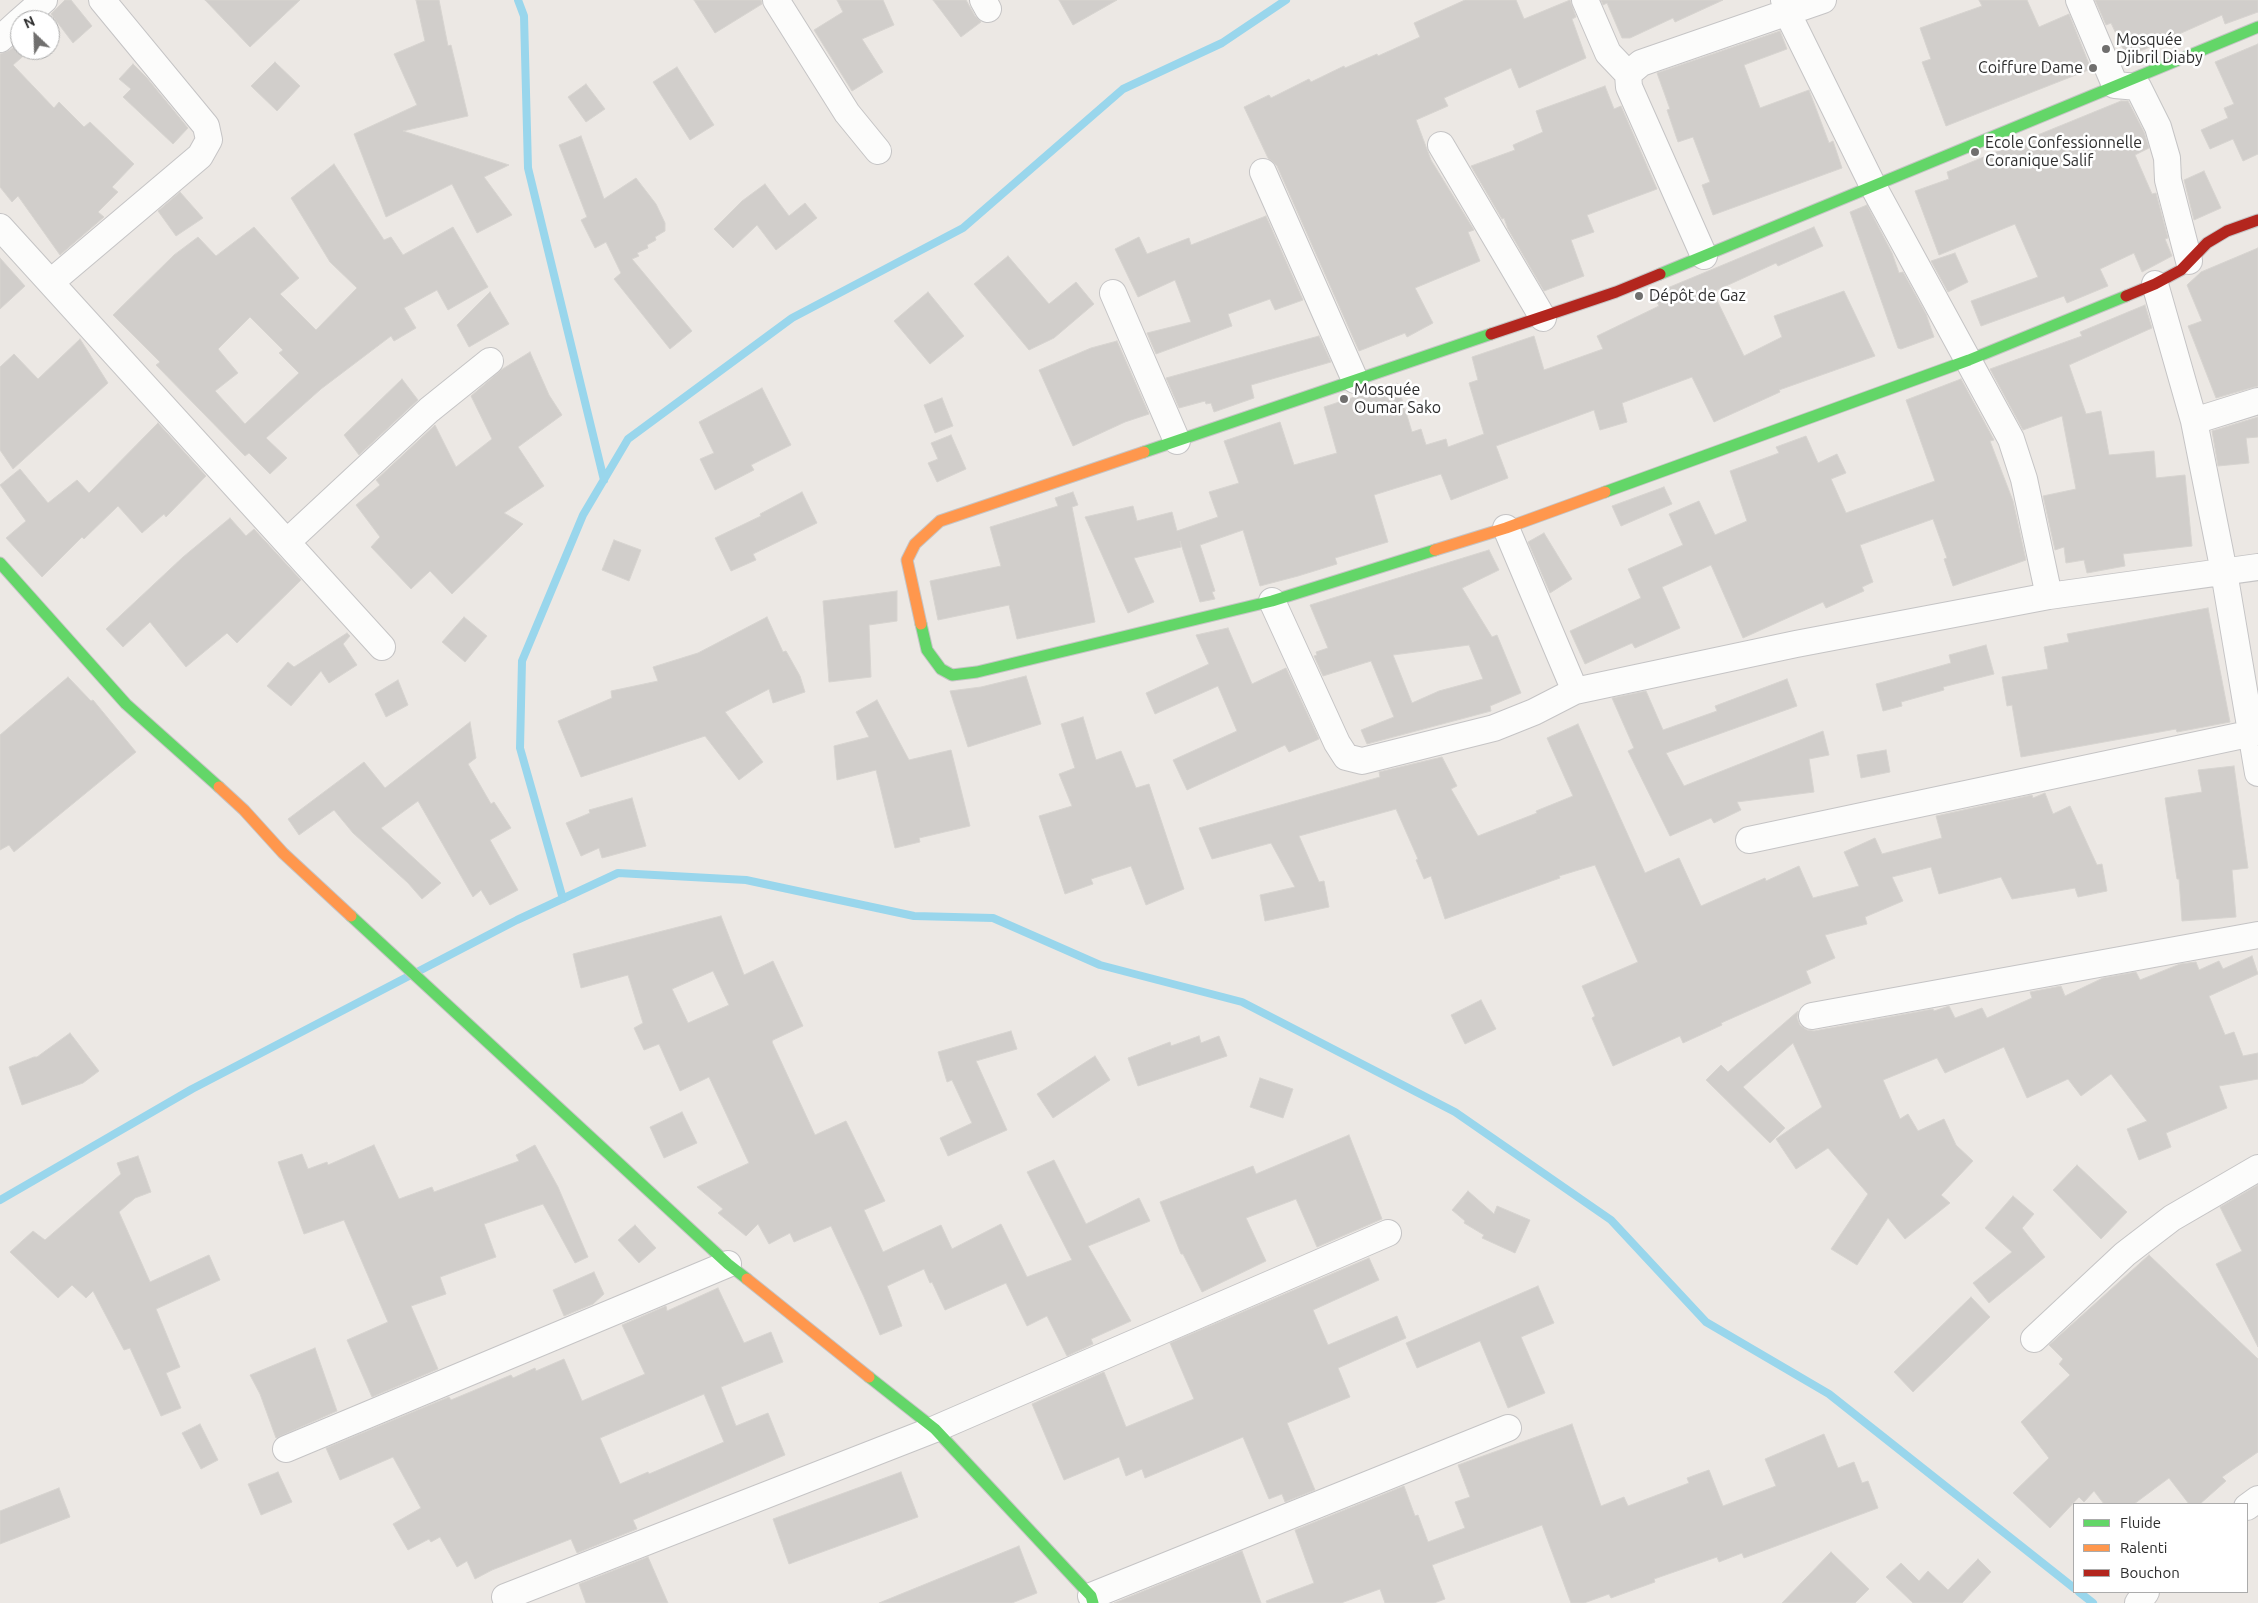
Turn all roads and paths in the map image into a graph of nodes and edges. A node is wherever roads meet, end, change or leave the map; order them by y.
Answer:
1 (44, 0) edge
2 (102, 0) edge
3 (776, 0) edge
4 (1585, 0) edge
5 (1824, 0) edge
6 (2080, 0) edge
7 (1786, 7) edge
8 (32, 10) edge
9 (2258, 27) edge
10 (10, 30) edge
11 (0, 39) edge
12 (1628, 74) junction
13 (2115, 85) junction
14 (1441, 145) dead end
15 (878, 151) dead end
16 (1263, 172) dead end
17 (1873, 186) junction
18 (2258, 220) edge
19 (0, 227) edge
20 (1704, 256) junction
21 (2189, 261) junction
22 (51, 282) junction
23 (2155, 284) junction
24 (1113, 293) dead end
25 (1543, 318) junction
26 (1969, 360) junction
27 (490, 361) dead end
28 (1355, 380) junction
29 (2258, 401) edge
30 (2194, 421) junction
31 (1176, 441) junction
32 (1506, 528) junction
33 (287, 542) junction
34 (0, 563) edge
35 (2258, 567) edge
36 (2224, 572) junction
37 (2049, 596) junction
38 (1272, 601) junction
39 (382, 647) dead end
40 (1575, 691) junction
41 (2255, 732) edge
42 (2258, 774) edge
43 (1749, 840) dead end
44 (2258, 935) edge
45 (1812, 1016) dead end
46 (2258, 1168) edge
47 (1388, 1233) dead end
48 (728, 1264) junction
49 (2034, 1339) dead end
50 (1508, 1428) dead end
51 (934, 1429) junction
52 (286, 1449) dead end
53 (2258, 1498) edge
54 (2248, 1506) edge
55 (505, 1597) dead end
56 (1092, 1599) edge

1 - 8 street
2 - 22 street
3 - 15 street
4 - 12 street
5 - 7 street
6 - 13 street
7 - 12 street
7 - 17 street
9 - 13 street
10 - 11 street
12 - 20 street
13 - 17 street
13 - 21 street
14 - 25 street
16 - 28 street
17 - 20 street
17 - 26 street
18 - 21 street
19 - 22 street
20 - 25 street
21 - 23 street
22 - 33 street
23 - 26 street
23 - 30 street
24 - 31 street
25 - 28 street
26 - 32 street
26 - 37 street
27 - 33 street
28 - 31 street
29 - 30 street
30 - 36 street
31 - 38 street
32 - 38 street
32 - 40 street
33 - 39 street
34 - 48 street
35 - 36 street
36 - 37 street
36 - 41 street
37 - 40 street
38 - 40 street
41 - 42 street
41 - 43 street
44 - 45 street
46 - 49 street
47 - 51 street
48 - 51 street
48 - 52 street
50 - 56 street
51 - 55 street
51 - 56 street
53 - 54 street

